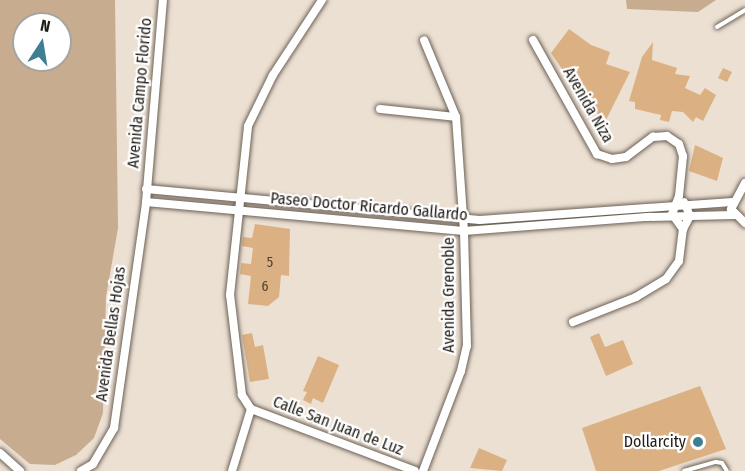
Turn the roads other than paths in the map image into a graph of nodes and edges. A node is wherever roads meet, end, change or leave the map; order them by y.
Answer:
1 (163, 0) edge
2 (322, 0) edge
3 (745, 10) edge
4 (717, 27) dead end
5 (424, 40) dead end
6 (533, 40) dead end
7 (380, 109) dead end
8 (456, 117) junction
9 (745, 183) edge
10 (146, 189) junction
11 (679, 196) junction
12 (240, 197) junction
13 (146, 202) junction
14 (732, 202) junction
15 (687, 205) junction
16 (675, 206) junction
17 (239, 211) junction
18 (734, 215) junction
19 (464, 219) junction
20 (675, 219) junction
21 (689, 219) junction
22 (745, 223) edge
23 (683, 229) junction
24 (464, 231) junction
25 (573, 322) dead end
26 (251, 409) junction
27 (0, 453) edge
28 (703, 465) junction
29 (20, 471) edge
30 (81, 471) edge
31 (232, 471) edge
32 (415, 471) edge
33 (423, 471) edge
34 (684, 471) edge
35 (705, 471) edge
36 (727, 471) edge

1 - 10 street, Avenida Campo Florido
2 - 12 street
3 - 4 lane
5 - 8 street, Avenida Grenoble
6 - 11 street, Avenida Niza
7 - 8 street
8 - 19 street, Avenida Grenoble
9 - 14 street
10 - 12 street, Paseo Doctor Ricardo Gallardo
10 - 13 street, Avenida Bellas Hojas
11 - 15 street
11 - 16 street, Avenida Niza
12 - 17 street
12 - 19 street, Paseo Doctor Ricardo Gallardo
13 - 17 street, Paseo Doctor Ricardo Gallardo
13 - 30 street, Avenida Bellas Hojas
14 - 15 street, Paseo Doctor Ricardo Gallardo
14 - 18 street
15 - 16 street, Paseo Doctor Ricardo Gallardo
15 - 21 street
16 - 19 street, Paseo Doctor Ricardo Gallardo
16 - 20 street, Avenida Niza
17 - 24 street, Paseo Doctor Ricardo Gallardo
17 - 26 street
18 - 21 street, Paseo Doctor Ricardo Gallardo
18 - 22 street
19 - 24 street, Avenida Grenoble
20 - 21 street, Paseo Doctor Ricardo Gallardo
20 - 23 street
20 - 24 street, Paseo Doctor Ricardo Gallardo
21 - 23 street
23 - 25 street
24 - 33 street, Avenida Grenoble
26 - 31 street
26 - 32 street, Calle San Juan de Luz
27 - 29 street
28 - 34 lane
28 - 35 lane
28 - 36 lane

